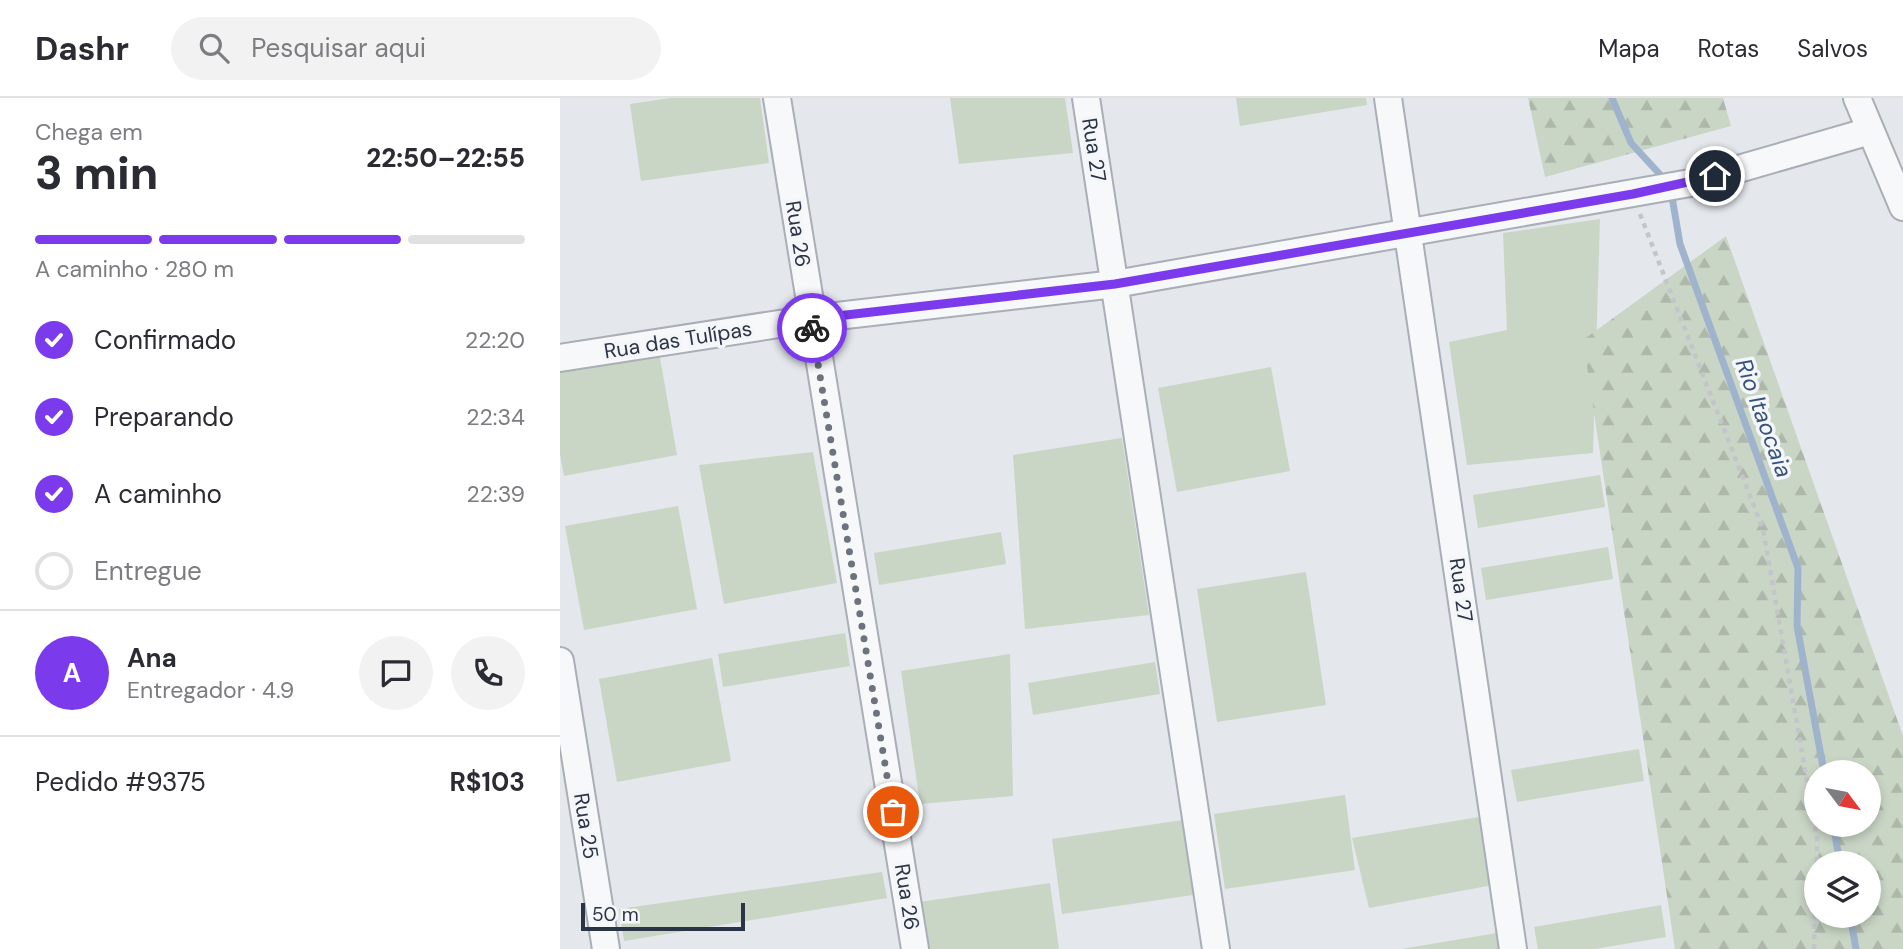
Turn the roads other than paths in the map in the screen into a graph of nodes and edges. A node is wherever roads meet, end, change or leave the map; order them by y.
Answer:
1 (777, 98) edge
2 (1086, 98) edge
3 (1388, 98) edge
4 (1857, 98) edge
5 (1870, 131) junction
6 (1903, 207) edge
7 (1408, 231) junction
8 (1115, 284) junction
9 (811, 319) junction
10 (560, 358) edge
11 (560, 661) edge
12 (606, 949) edge
13 (915, 949) edge
14 (1216, 949) edge
15 (1513, 949) edge

1 - 9 street, Rua 26
2 - 8 street, Rua 27
3 - 7 street, Rua 27
4 - 5 street
5 - 6 street
5 - 7 street, Rua das Tulípas
7 - 8 street, Rua das Tulípas
7 - 15 street, Rua 27
8 - 9 street, Rua das Tulípas
8 - 14 street, Rua 27
9 - 10 street, Rua das Tulípas
9 - 13 street, Rua 26
11 - 12 street, Rua 25

